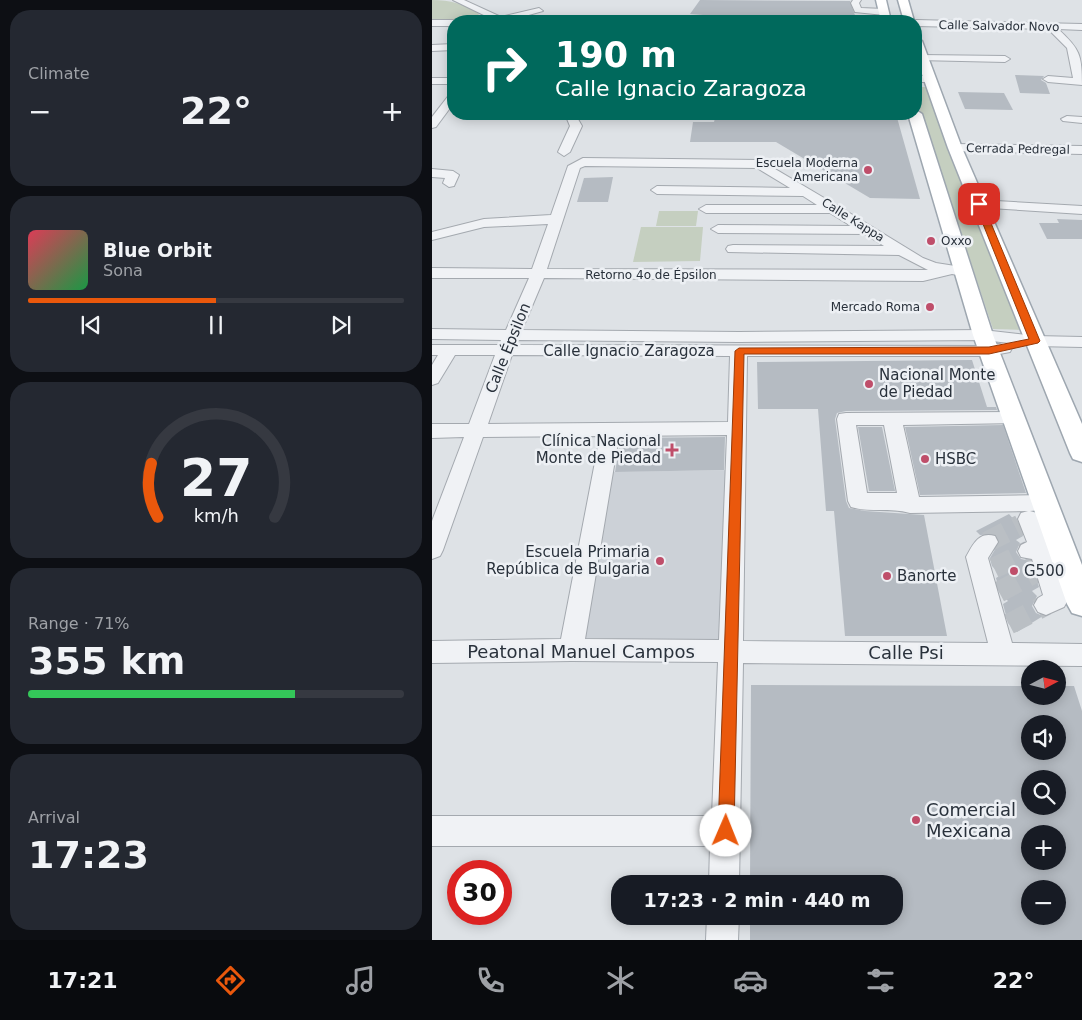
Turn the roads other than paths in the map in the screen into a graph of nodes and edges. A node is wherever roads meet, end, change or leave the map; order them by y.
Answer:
1 (457, 0) edge
2 (856, 0) edge
3 (880, 0) edge
4 (904, 0) edge
5 (527, 7) dead end
6 (538, 11) junction
7 (489, 15) edge
8 (524, 15) edge
9 (549, 15) dead end
10 (877, 15) edge
11 (884, 15) edge
12 (908, 15) edge
13 (432, 23) edge
14 (447, 23) edge
15 (922, 24) edge
16 (1051, 27) junction
17 (1082, 27) edge
18 (432, 48) edge
19 (447, 48) edge
20 (922, 58) edge
21 (1005, 59) dead end
22 (432, 75) edge
23 (447, 75) edge
24 (922, 79) edge
25 (1048, 79) dead end
26 (432, 81) edge
27 (447, 81) edge
28 (1080, 82) edge
29 (447, 105) edge
30 (1067, 118) dead end
31 (573, 120) edge
32 (917, 120) edge
33 (1082, 120) edge
34 (432, 125) edge
35 (955, 148) junction
36 (1082, 150) edge
37 (564, 152) dead end
38 (596, 162) joint
39 (662, 162) junction
40 (432, 173) edge
41 (450, 183) dead end
42 (809, 192) junction
43 (979, 204) junction
44 (706, 209) dead end
45 (837, 209) junction
46 (1082, 210) edge
47 (557, 219) junction
48 (718, 229) dead end
49 (868, 230) junction
50 (432, 236) edge
51 (734, 249) dead end
52 (903, 251) junction
53 (957, 270) junction
54 (432, 273) edge
55 (538, 274) junction
56 (432, 334) edge
57 (1035, 341) junction
58 (986, 342) junction
59 (1082, 342) edge
60 (508, 343) junction
61 (432, 350) edge
62 (450, 350) junction
63 (739, 351) junction
64 (432, 379) edge
65 (892, 418) junction
66 (1014, 418) junction
67 (737, 428) junction
68 (612, 429) junction
69 (432, 431) edge
70 (476, 431) junction
71 (1082, 453) edge
72 (908, 501) junction
73 (1035, 514) junction
74 (987, 542) dead end
75 (432, 550) edge
76 (1082, 604) edge
77 (1046, 605) dead end
78 (571, 650) junction
79 (432, 652) edge
80 (731, 652) junction
81 (1003, 654) junction
82 (1082, 655) edge
83 (432, 831) edge
84 (726, 831) junction
85 (724, 875) edge
86 (723, 925) edge
87 (722, 940) edge

1 - 7 street
2 - 10 street
3 - 11 main road
4 - 12 main road
5 - 6 street
6 - 8 street
6 - 9 street
13 - 14 street
15 - 16 street, Calle Salvador Novo
16 - 17 street, Calle Salvador Novo
16 - 28 street
18 - 19 street
20 - 21 street
22 - 23 street
24 - 35 main road
25 - 28 street
26 - 27 street
29 - 34 street
30 - 33 street
31 - 37 street
32 - 53 main road
35 - 36 street, Cerrada Pedregal
35 - 43 main road
38 - 39 street, Calle Kappa
38 - 47 street, Calle Épsilon
39 - 42 street, Calle Kappa
39 - 42 street
40 - 41 street
42 - 45 street, Calle Kappa
43 - 46 street
43 - 57 main road
44 - 45 street
45 - 49 street, Calle Kappa
47 - 50 street
47 - 55 street, Calle Épsilon
48 - 49 street
49 - 52 street, Calle Kappa
51 - 52 street
52 - 53 street, Calle Kappa
53 - 55 street, Retorno 4o de Épsilon
53 - 58 main road
54 - 55 street, Retorno 4o de Épsilon
55 - 60 street, Calle Épsilon
56 - 60 street, Calle Ignacio Zaragoza
57 - 58 street, Calle Ignacio Zaragoza
57 - 59 street, Calle Ignacio Zaragoza
57 - 71 main road
58 - 60 street, Calle Ignacio Zaragoza
58 - 63 street, Calle Ignacio Zaragoza
58 - 66 main road
60 - 62 street, Calle Ignacio Zaragoza
60 - 63 street, Calle Ignacio Zaragoza
60 - 70 street, Calle Épsilon
61 - 62 street, Calle Ignacio Zaragoza
62 - 64 street
63 - 67 street
65 - 66 street
65 - 72 street
65 - 72 street
66 - 73 main road
67 - 68 street
67 - 80 street
68 - 70 street
68 - 78 street
69 - 70 street
70 - 75 street, Calle Épsilon
72 - 73 street
73 - 76 main road
73 - 77 street
74 - 81 street
78 - 79 street, Peatonal Manuel Campos
78 - 80 street, Peatonal Manuel Campos
80 - 81 street, Calle Psi
80 - 84 street
81 - 82 street, Calle Psi
83 - 84 street
84 - 85 street
86 - 87 street

